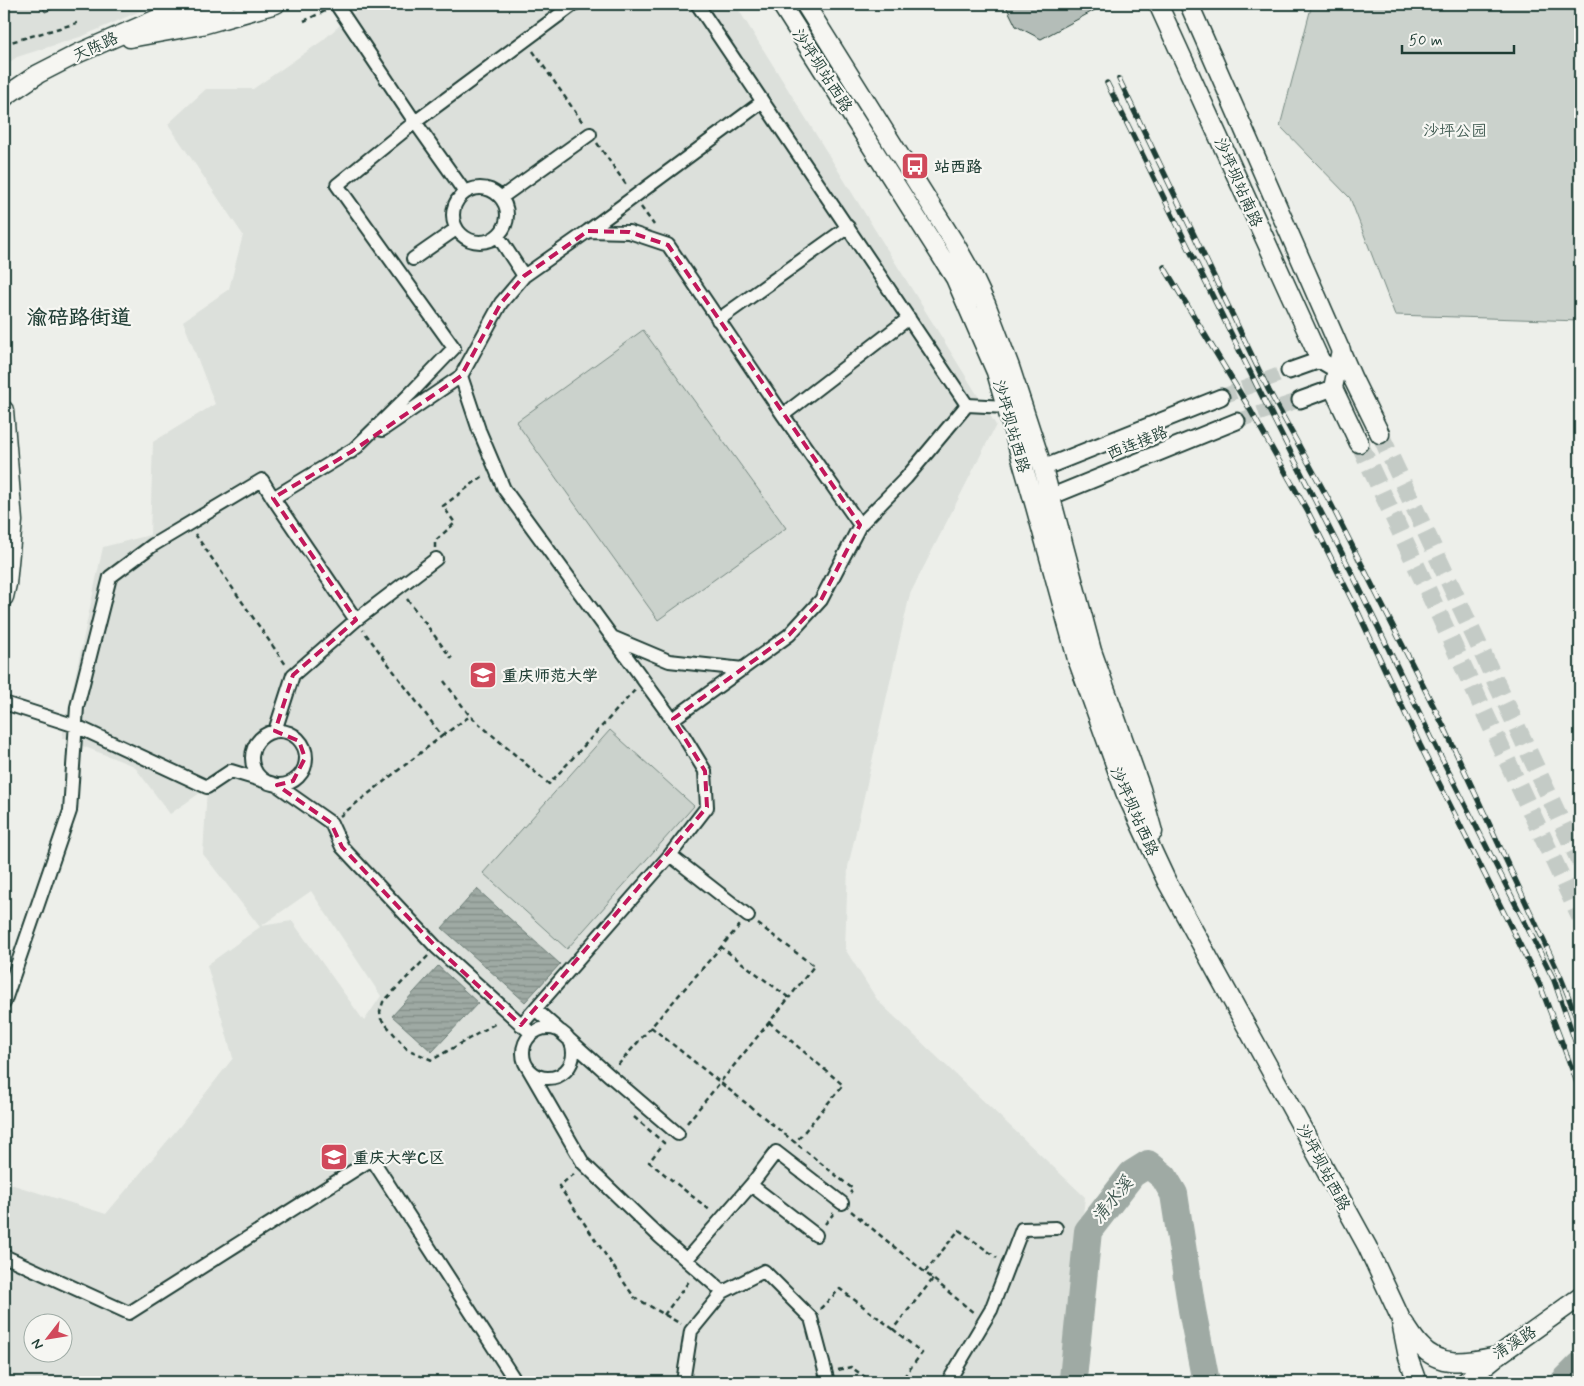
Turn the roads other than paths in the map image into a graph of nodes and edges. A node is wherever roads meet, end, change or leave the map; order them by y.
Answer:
1 (191, 4) edge
2 (224, 4) edge
3 (276, 4) edge
4 (337, 4) edge
5 (574, 4) edge
6 (697, 4) edge
7 (781, 4) edge
8 (805, 4) edge
9 (1158, 4) edge
10 (1189, 4) edge
11 (79, 53) junction
12 (4, 98) edge
13 (762, 102) junction
14 (415, 122) junction
15 (590, 134) dead end
16 (464, 192) junction
17 (502, 197) junction
18 (848, 227) junction
19 (456, 230) junction
20 (588, 231) junction
21 (498, 236) junction
22 (414, 259) dead end
23 (524, 276) junction
24 (909, 318) junction
25 (718, 320) junction
26 (1341, 350) junction
27 (1320, 360) junction
28 (1337, 370) junction
29 (1289, 371) tunnel mouth
30 (461, 376) junction
31 (1353, 379) junction
32 (1333, 388) junction
33 (1221, 398) tunnel mouth
34 (1300, 400) tunnel mouth
35 (967, 406) junction
36 (1006, 407) junction
37 (4, 410) edge
38 (783, 415) junction
39 (1237, 420) tunnel mouth
40 (1380, 434) tunnel mouth
41 (1359, 443) tunnel mouth
42 (351, 452) junction
43 (1043, 468) junction
44 (1050, 497) junction
45 (273, 498) junction
46 (860, 525) junction
47 (436, 559) road end
48 (4, 597) edge
49 (356, 620) junction
50 (612, 637) junction
51 (743, 669) junction
52 (4, 702) edge
53 (673, 719) junction
54 (76, 726) junction
55 (275, 731) junction
56 (277, 785) junction
57 (670, 856) junction
58 (1167, 882) junction
59 (748, 916) road end
60 (4, 1003) edge
61 (535, 1009) junction
62 (521, 1025) junction
63 (562, 1033) junction
64 (532, 1034) junction
65 (528, 1068) junction
66 (678, 1134) road end
67 (751, 1185) junction
68 (842, 1203) road end
69 (1056, 1228) dead end
70 (816, 1235) dead end
71 (4, 1256) edge
72 (686, 1260) junction
73 (723, 1292) junction
74 (1580, 1297) edge
75 (1400, 1317) junction
76 (1496, 1357) junction
77 (827, 1378) edge
78 (516, 1382) edge
79 (683, 1382) edge
80 (948, 1382) edge
81 (1417, 1382) edge
82 (1465, 1382) edge

1 - 11 main road, 天陈路
2 - 11 main road
3 - 11 main road
4 - 14 street
5 - 14 street
6 - 13 street
7 - 36 main road, 沙坪坝站西路
8 - 43 main road, 沙坪坝站西路
9 - 27 main road, 沙坪坝站南路
10 - 26 main road, 沙坪坝站南路
11 - 12 main road, 天陈路
13 - 18 street
13 - 20 street
14 - 16 street
14 - 42 street
15 - 17 street
16 - 17 street
16 - 19 street
17 - 21 street
18 - 24 street
18 - 25 street
19 - 21 street
19 - 22 street
20 - 23 street
20 - 25 street
21 - 23 street
23 - 30 street
24 - 35 street
24 - 38 street
25 - 38 street
26 - 28 main road
26 - 31 main road, 沙坪坝站南路
27 - 28 street
27 - 29 street
28 - 31 street
28 - 32 main road
30 - 42 street
30 - 50 street
31 - 40 main road, 沙坪坝站南路
32 - 34 street
32 - 41 main road
33 - 43 street, 西连接路
35 - 36 street
35 - 46 street
36 - 58 main road, 沙坪坝站西路
37 - 48 main road
38 - 46 street
39 - 44 street, 西连接路
42 - 45 street
43 - 44 main road, 沙坪坝站西路
44 - 58 main road, 沙坪坝站西路
45 - 49 street
45 - 54 street
46 - 51 street
47 - 49 street
49 - 55 street
50 - 51 street
50 - 53 street
51 - 53 street
52 - 54 street
53 - 57 street
54 - 56 street
54 - 60 street
55 - 56 street
55 - 56 street
56 - 62 street
57 - 59 street
57 - 61 street
58 - 75 main road, 沙坪坝站西路
61 - 62 street
61 - 63 street
62 - 64 street
63 - 64 street
63 - 65 street
63 - 66 street
64 - 65 street
65 - 72 street
67 - 68 street
67 - 70 street
67 - 72 street
69 - 80 street
71 - 78 street
72 - 73 street
73 - 77 street
73 - 79 street
74 - 76 main road, 清溪路
75 - 76 main road, 清溪路
75 - 81 main road, 沙坪坝站西路
76 - 82 main road

